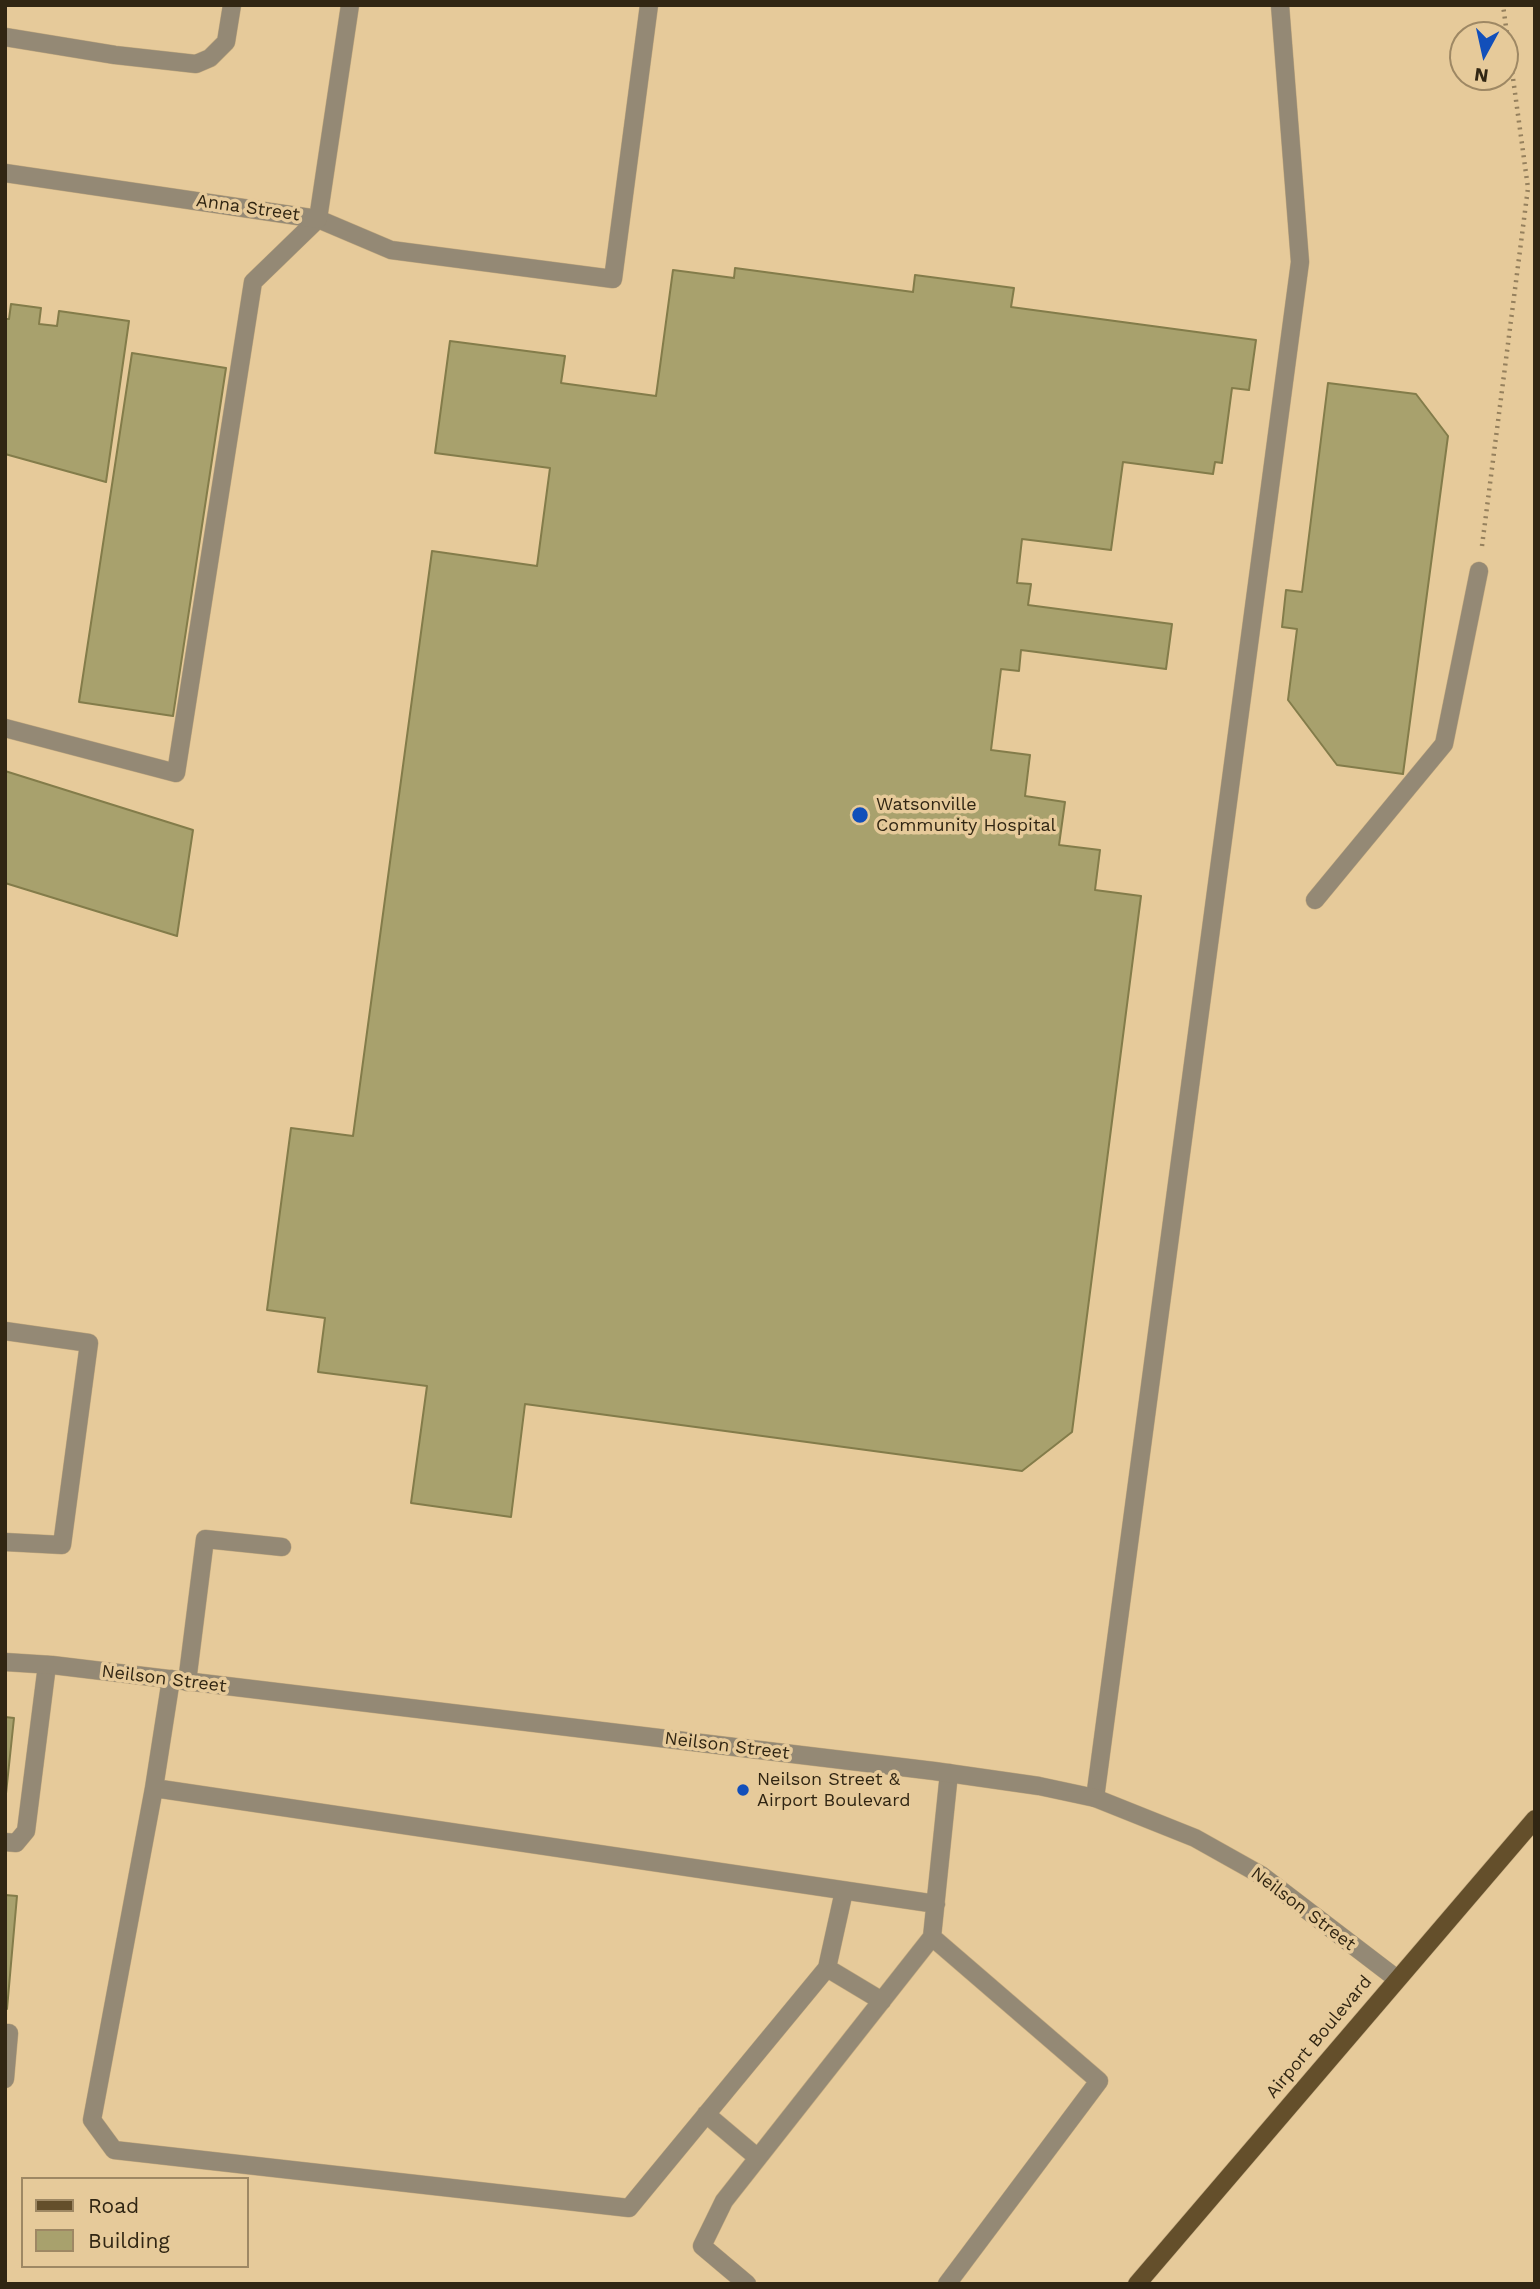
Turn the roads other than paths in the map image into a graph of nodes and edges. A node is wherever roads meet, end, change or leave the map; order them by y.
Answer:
1 (232, 5) edge
2 (350, 5) edge
3 (649, 5) edge
4 (1280, 5) edge
5 (5, 37) edge
6 (5, 173) edge
7 (318, 219) junction
8 (1479, 570) road end
9 (5, 728) edge
10 (1315, 900) dead end
11 (5, 1331) edge
12 (5, 1542) edge
13 (282, 1547) dead end
14 (5, 1662) edge
15 (47, 1665) junction
16 (179, 1681) junction
17 (949, 1773) junction
18 (154, 1788) junction
19 (1095, 1798) junction
20 (1535, 1819) edge
21 (5, 1842) edge
22 (844, 1891) junction
23 (936, 1904) junction
24 (932, 1937) junction
25 (827, 1968) junction
26 (1397, 1979) junction
27 (882, 2001) junction
28 (5, 2032) edge
29 (5, 2079) edge
30 (706, 2114) junction
31 (758, 2158) junction
32 (747, 2284) edge
33 (947, 2284) edge
34 (1137, 2284) edge

1 - 5 street
2 - 7 street, Anna Street
3 - 7 street
4 - 19 street
6 - 7 street, Anna Street
7 - 9 street
8 - 10 street
11 - 12 street
13 - 16 street
14 - 15 street, Neilson Street
15 - 16 street, Neilson Street
15 - 21 street
16 - 17 street, Neilson Street
16 - 18 street
17 - 19 street, Neilson Street
17 - 23 street
18 - 22 street
18 - 30 street
19 - 26 street, Neilson Street
20 - 26 main road, Airport Boulevard
22 - 23 street
22 - 25 street
23 - 24 street
24 - 27 street
24 - 33 street
25 - 27 street
25 - 30 street
26 - 34 main road, Airport Boulevard
27 - 31 street
28 - 29 street
30 - 31 street
31 - 32 street

